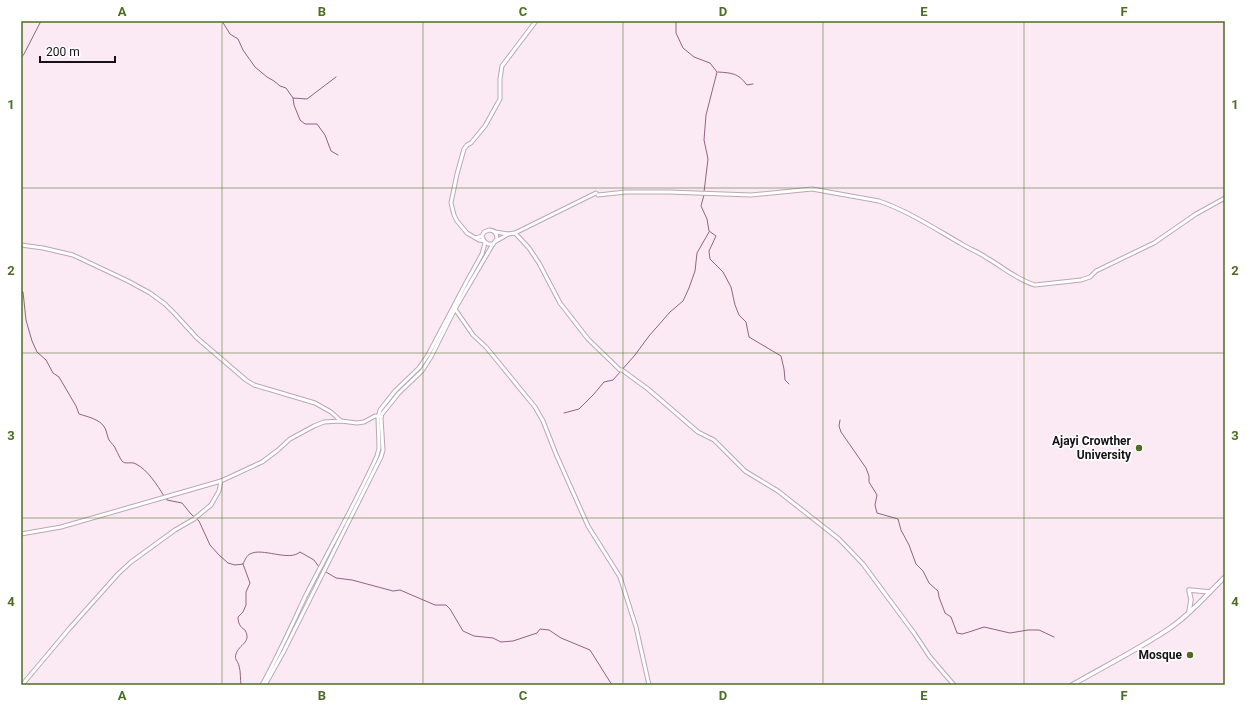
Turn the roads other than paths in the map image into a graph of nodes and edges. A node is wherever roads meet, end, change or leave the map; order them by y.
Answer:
1 (536, 21) edge
2 (1225, 198) edge
3 (495, 232) junction
4 (515, 233) junction
5 (508, 234) junction
6 (482, 236) junction
7 (476, 238) junction
8 (485, 242) junction
9 (494, 242) junction
10 (21, 246) edge
11 (459, 300) junction
12 (455, 310) junction
13 (379, 416) junction
14 (341, 421) junction
15 (221, 481) junction
16 (21, 534) edge
17 (1225, 578) edge
18 (1210, 592) junction
19 (1189, 612) junction
20 (264, 684) edge
21 (22, 685) edge
22 (649, 685) edge
23 (954, 685) edge
24 (1072, 685) edge

1 - 7 street
2 - 4 street
3 - 5 street
3 - 6 street
3 - 9 street
4 - 5 street
4 - 23 street
5 - 9 street
6 - 7 street
6 - 8 street
7 - 8 street
8 - 9 street
8 - 11 street
9 - 11 street
10 - 14 street
11 - 12 street
11 - 13 street
12 - 13 street
12 - 22 street
13 - 14 street
13 - 20 street
14 - 15 street
15 - 16 street
15 - 21 street
17 - 18 highway
18 - 19 highway
18 - 19 highway
19 - 24 highway

